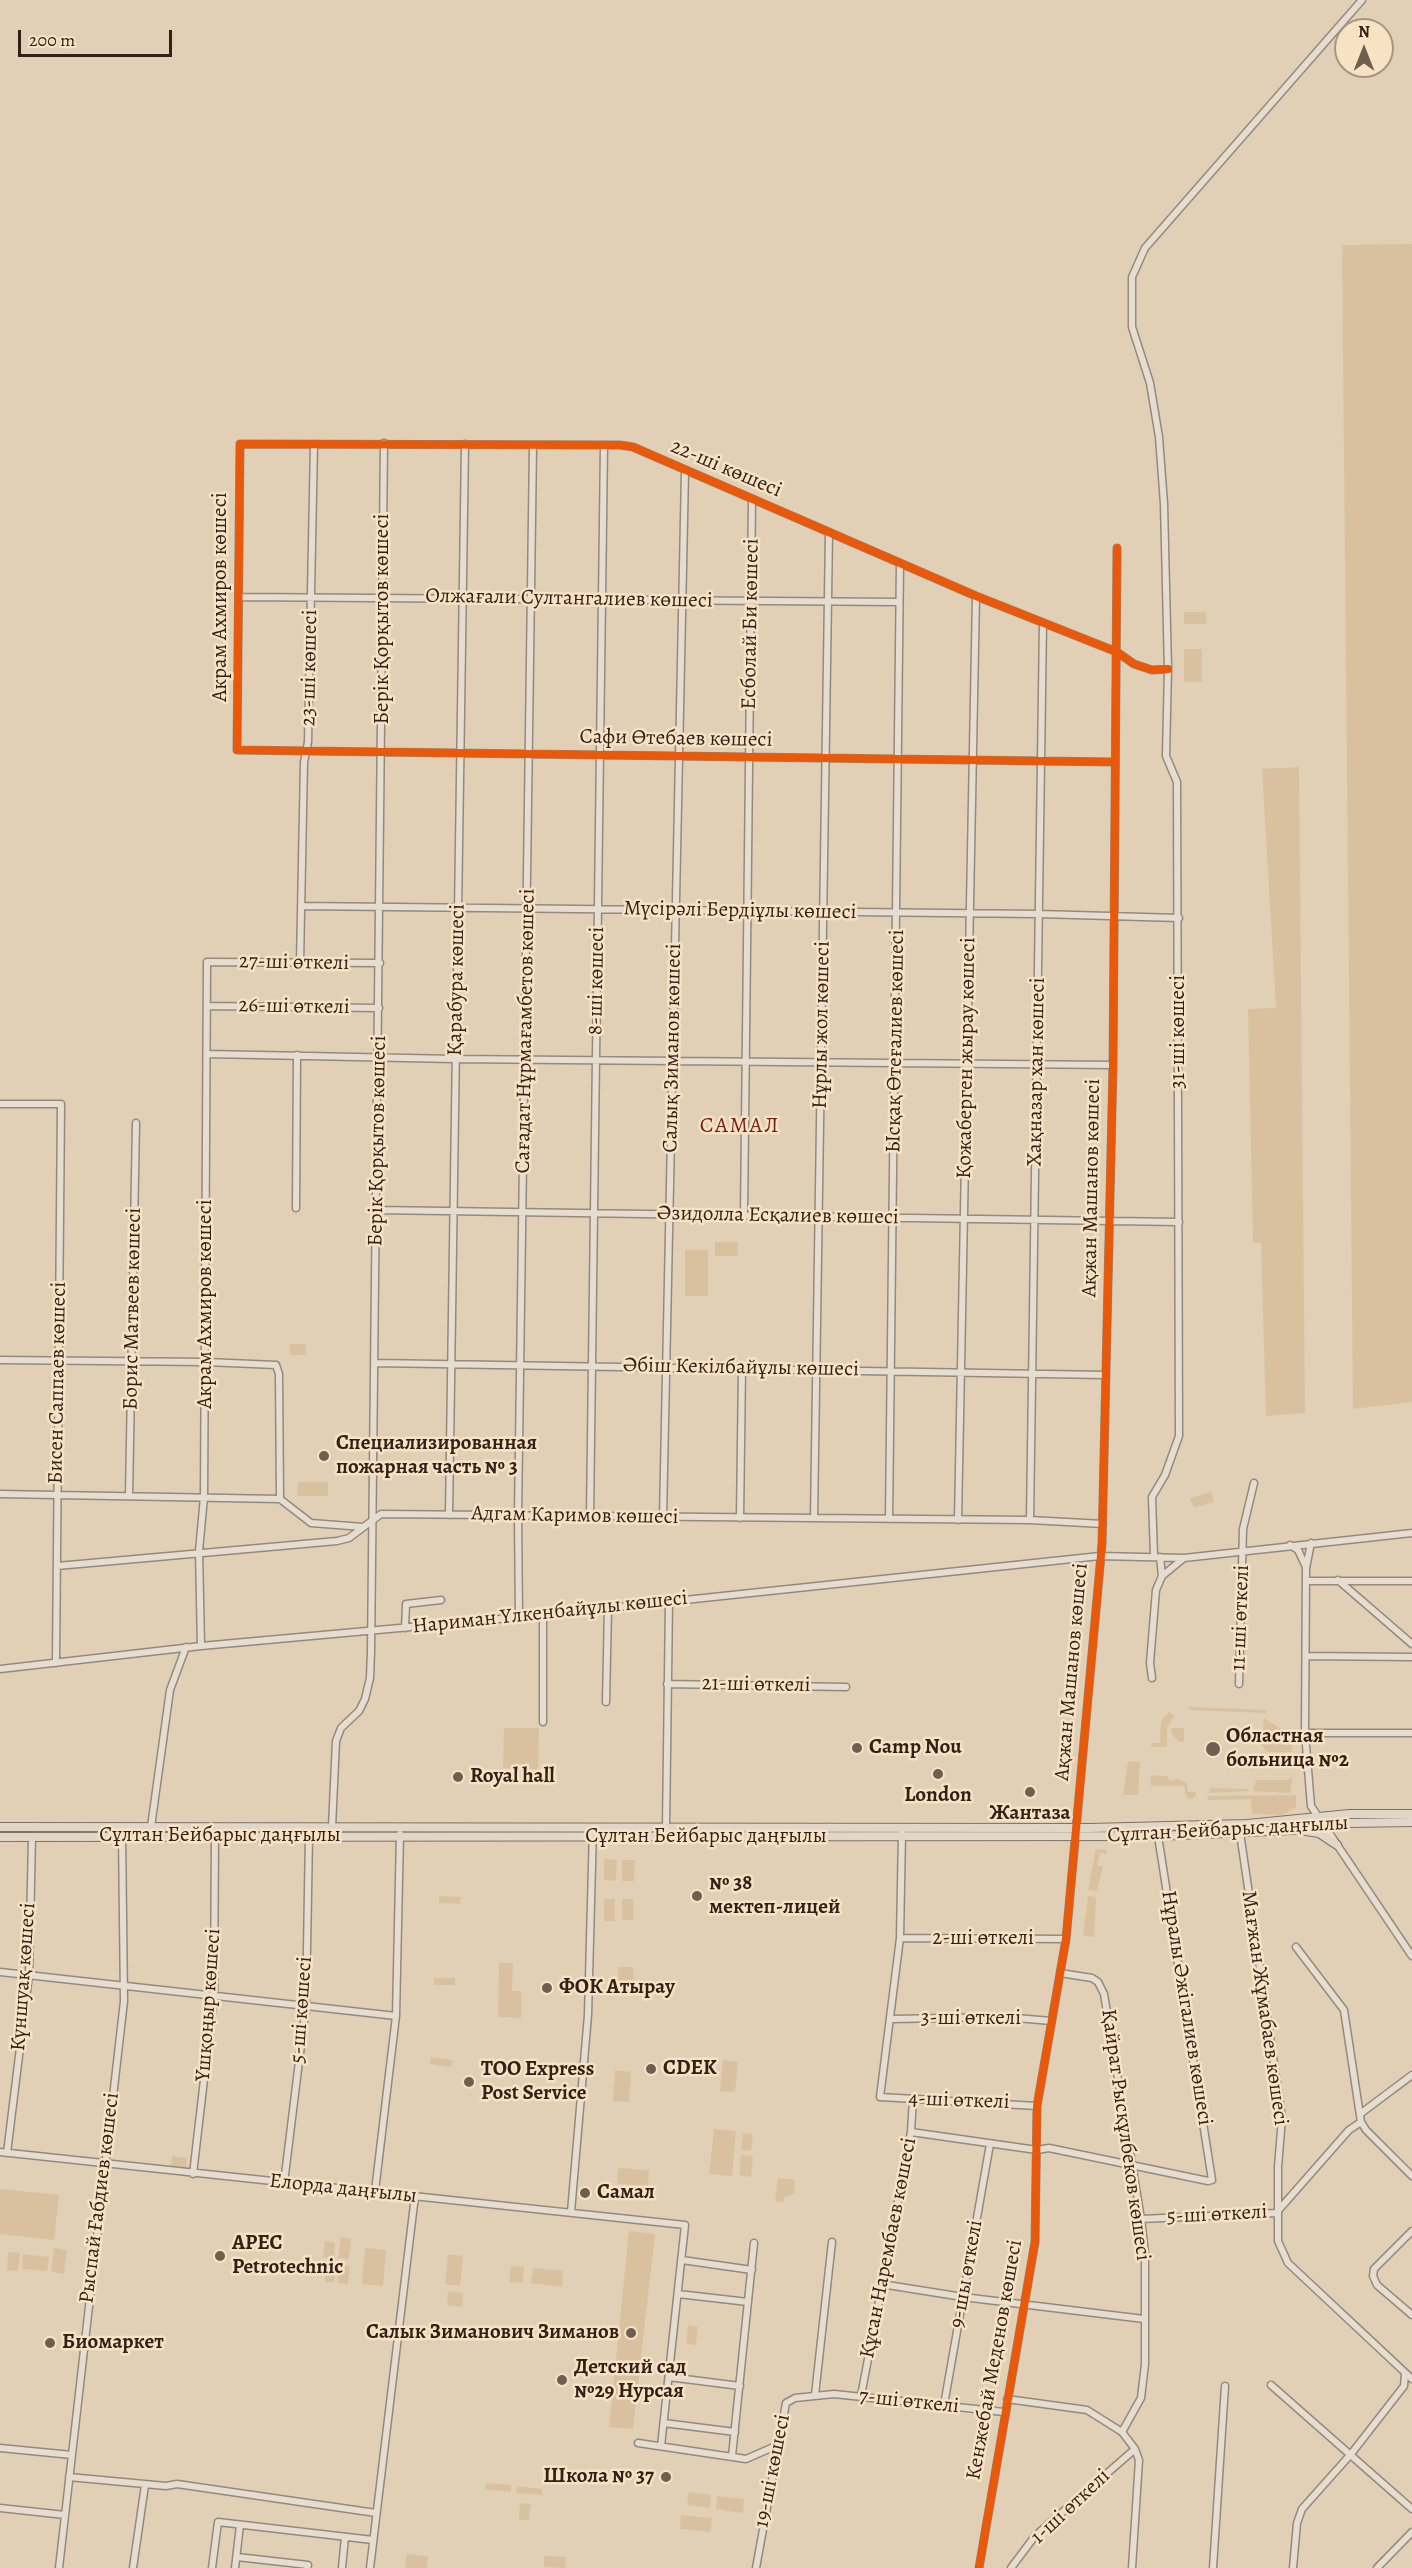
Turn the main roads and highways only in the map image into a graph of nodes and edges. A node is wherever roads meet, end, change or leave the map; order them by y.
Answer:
1 (1412, 1814) edge
2 (1412, 1822) edge
3 (0, 1827) edge
4 (1292, 1830) junction
5 (902, 1833) junction
6 (1077, 1833) junction
7 (0, 1838) edge
8 (1337, 1845) road end

1 - 6 main road, Сұлтан Бейбарыс даңғылы
2 - 4 main road, Сұлтан Бейбарыс даңғылы
3 - 5 main road, Сұлтан Бейбарыс даңғылы
4 - 6 main road, Сұлтан Бейбарыс даңғылы
4 - 8 main road
5 - 6 main road, Сұлтан Бейбарыс даңғылы
5 - 7 main road, Сұлтан Бейбарыс даңғылы

